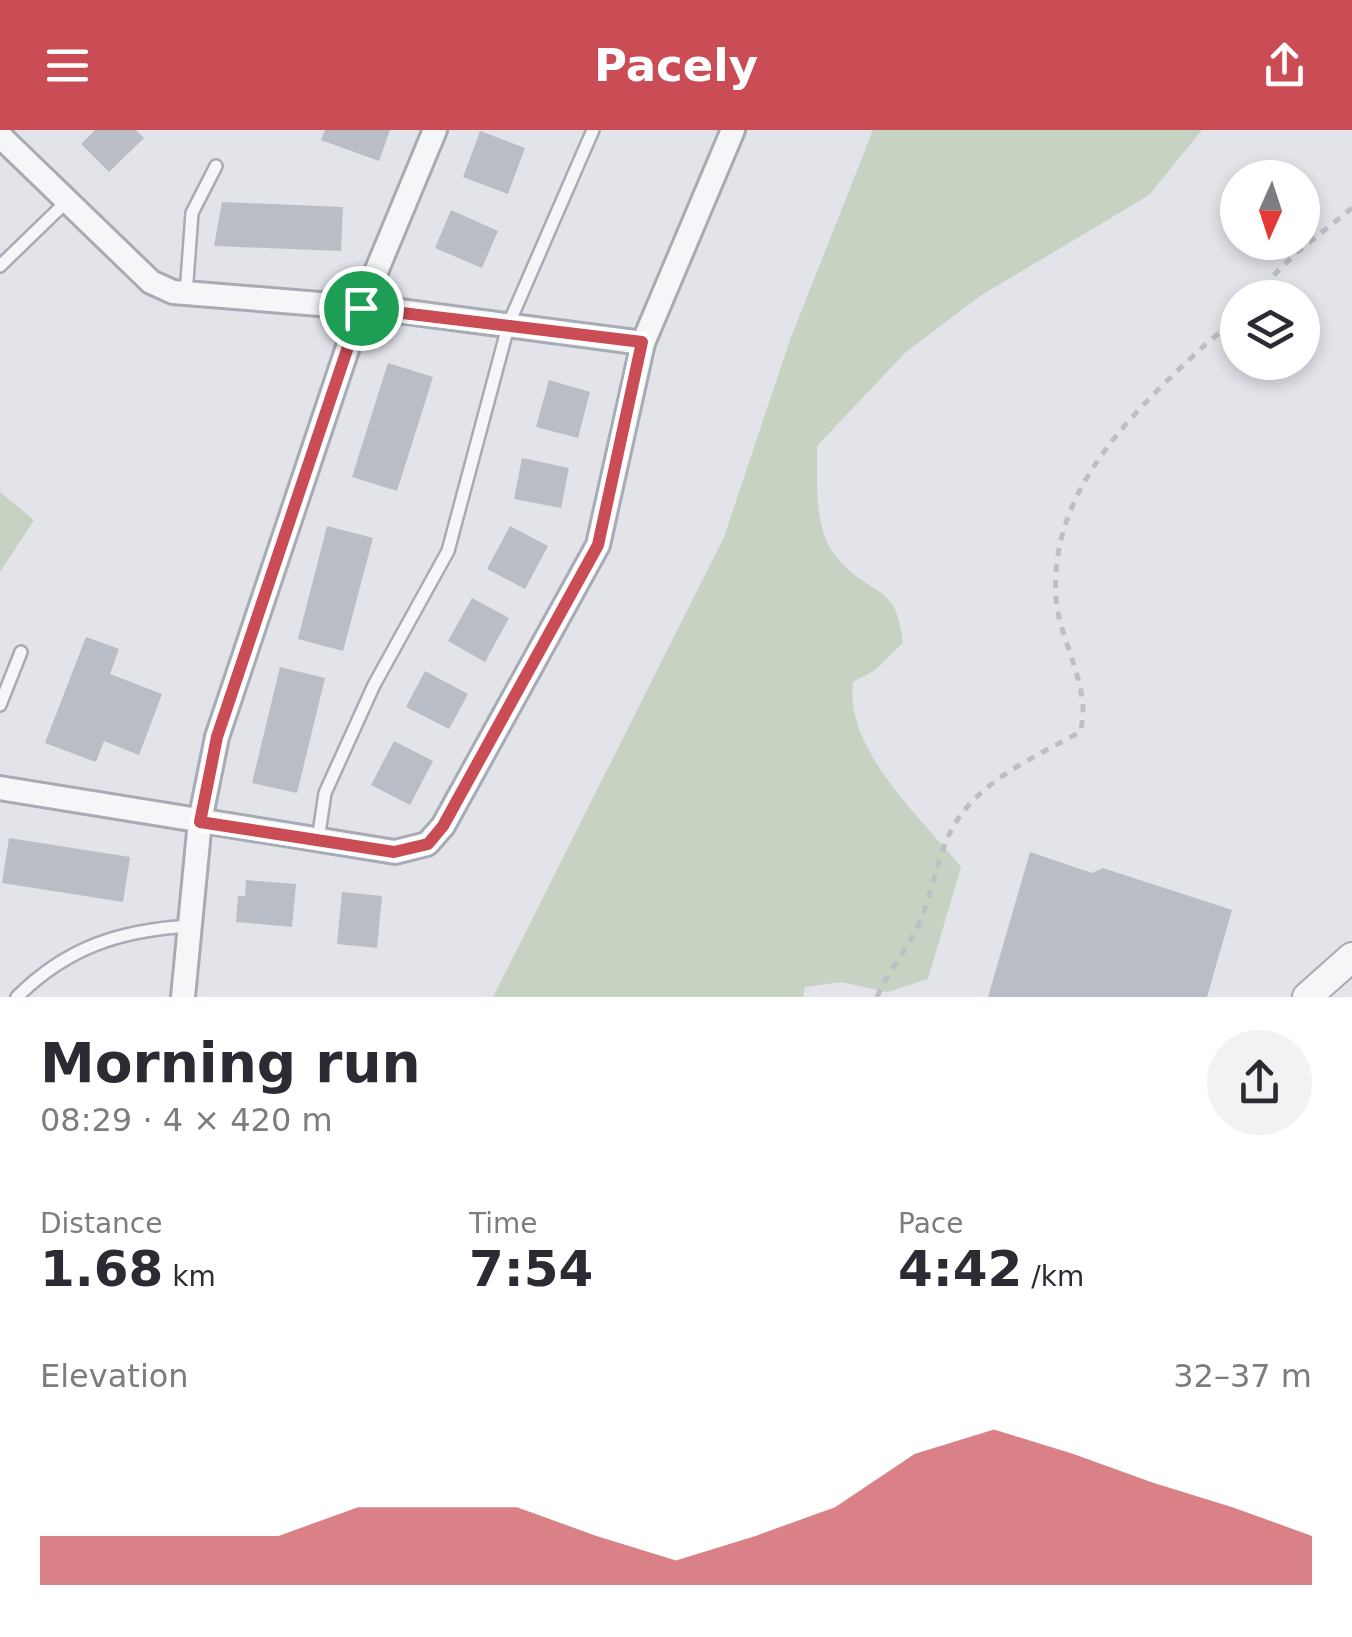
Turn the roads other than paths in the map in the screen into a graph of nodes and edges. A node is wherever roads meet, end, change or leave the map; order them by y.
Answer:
1 (435, 130) edge
2 (593, 130) edge
3 (733, 130) edge
4 (0, 136) edge
5 (216, 166) dead end
6 (65, 203) junction
7 (0, 266) edge
8 (186, 294) junction
9 (361, 308) junction
10 (509, 323) junction
11 (642, 342) junction
12 (21, 652) dead end
13 (0, 705) edge
14 (0, 788) edge
15 (200, 822) junction
16 (318, 841) junction
17 (190, 926) junction
18 (1352, 957) edge
19 (17, 997) edge
20 (183, 997) edge
21 (1308, 997) edge

1 - 9 street
2 - 10 lane
3 - 11 street
4 - 6 street
5 - 8 lane
6 - 7 lane
6 - 8 street
8 - 9 street
9 - 10 street
9 - 15 street
10 - 11 street
10 - 16 lane
11 - 16 street
12 - 13 lane
14 - 15 street
15 - 16 street
15 - 17 street
17 - 19 lane
17 - 20 street
18 - 21 street

